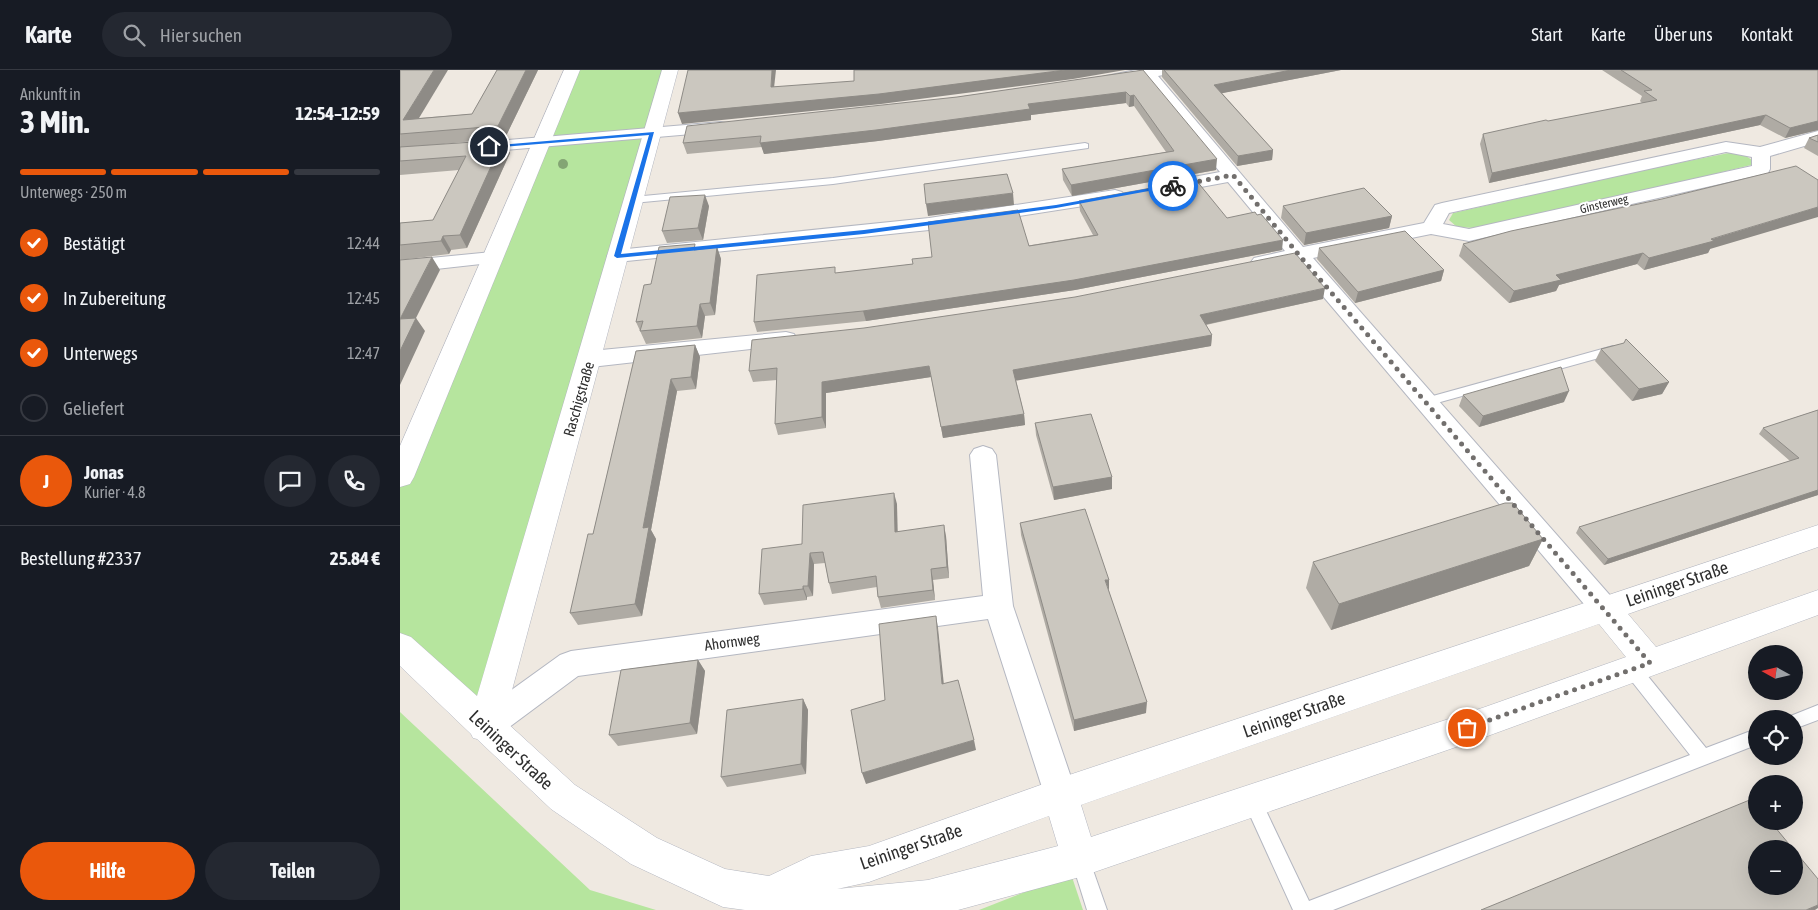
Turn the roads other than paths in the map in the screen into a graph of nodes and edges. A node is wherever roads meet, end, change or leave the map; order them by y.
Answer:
1 (572, 70) edge
2 (670, 70) edge
3 (1168, 70) edge
4 (1146, 72) edge
5 (1099, 82) edge
6 (739, 126) edge
7 (652, 133) junction
8 (1818, 136) edge
9 (542, 142) junction
10 (1084, 146) dead end
11 (1761, 153) junction
12 (400, 154) edge
13 (1233, 175) junction
14 (633, 200) junction
15 (1432, 228) junction
16 (1299, 255) junction
17 (617, 256) junction
18 (492, 258) junction
19 (1241, 266) edge
20 (400, 267) edge
21 (807, 336) edge
22 (1613, 350) edge
23 (591, 359) junction
24 (1426, 402) junction
25 (407, 449) edge
26 (983, 455) dead end
27 (400, 477) edge
28 (1818, 536) edge
29 (1818, 602) edge
30 (998, 606) junction
31 (1605, 609) junction
32 (400, 646) edge
33 (1641, 666) junction
34 (1818, 712) edge
35 (1803, 718) edge
36 (485, 726) junction
37 (1748, 740) edge
38 (1703, 758) junction
39 (1060, 794) junction
40 (1252, 800) junction
41 (1080, 859) junction
42 (786, 902) edge
43 (812, 910) edge
44 (1097, 910) edge
45 (1303, 910) edge
46 (1309, 910) edge

1 - 9 street
2 - 7 street, Raschigstraße
3 - 4 street
4 - 5 street
4 - 13 street
6 - 7 street
7 - 9 street
7 - 14 street, Raschigstraße
8 - 11 street
9 - 12 street
9 - 18 street
10 - 14 lane
11 - 15 street
11 - 15 street, Ginsterweg
13 - 16 street
13 - 17 street
14 - 17 street, Raschigstraße
15 - 16 street, Ginsterweg
16 - 19 street, Ginsterweg
16 - 24 street
17 - 23 street, Raschigstraße
18 - 20 street
18 - 25 street
21 - 23 street
22 - 24 lane
23 - 36 street, Raschigstraße
24 - 31 street
25 - 27 street
26 - 30 street
28 - 31 street, Leininger Straße
29 - 33 street
30 - 36 street, Ahornweg
30 - 39 street
31 - 33 street
31 - 39 street, Leininger Straße
32 - 36 street, Leininger Straße
33 - 38 lane
33 - 40 street
34 - 35 lane
36 - 42 street, Leininger Straße
37 - 38 lane
38 - 46 lane
39 - 41 street
39 - 42 street, Leininger Straße
40 - 41 street
40 - 45 lane
41 - 43 street
41 - 44 lane

